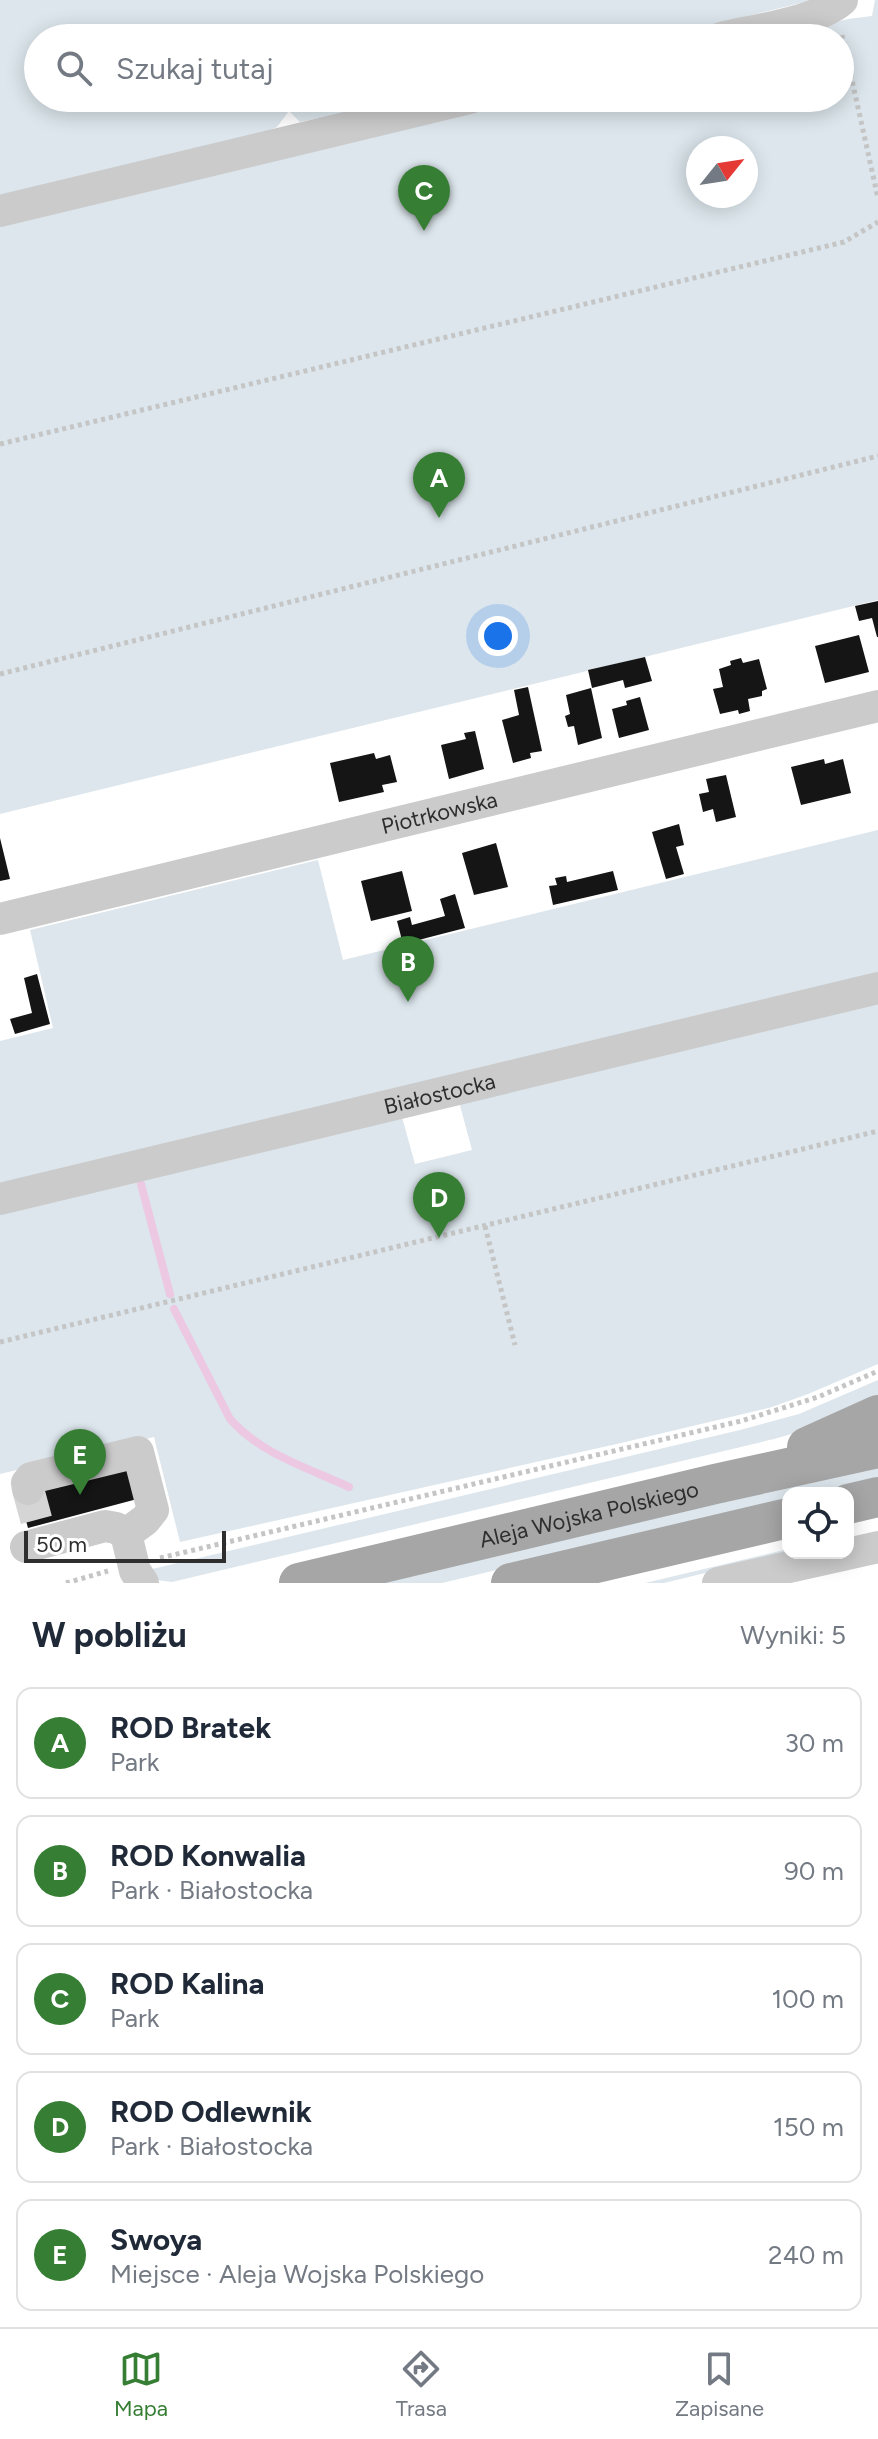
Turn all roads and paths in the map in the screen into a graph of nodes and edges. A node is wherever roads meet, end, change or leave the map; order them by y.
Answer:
1 (838, 3) edge
2 (780, 24) edge
3 (842, 24) edge
4 (854, 81) edge
5 (412, 112) edge
6 (878, 198) edge
7 (0, 211) edge
8 (878, 222) edge
9 (0, 444) edge
10 (878, 456) edge
11 (0, 674) edge
12 (878, 706) edge
13 (0, 919) edge
14 (878, 988) edge
15 (878, 1131) edge
16 (0, 1199) edge
17 (485, 1226) junction
18 (0, 1342) edge
19 (515, 1345) dead end
20 (878, 1371) edge
21 (878, 1415) edge
22 (878, 1448) edge
23 (715, 1484) junction
24 (28, 1489) dead end
25 (878, 1497) edge
26 (854, 1503) edge
27 (782, 1519) edge
28 (37, 1538) dead end
29 (878, 1547) edge
30 (134, 1560) edge
31 (66, 1583) edge
32 (299, 1583) edge
33 (511, 1583) edge
34 (718, 1583) edge

1 - 2 street
1 - 3 path
4 - 6 path
5 - 7 street
8 - 9 path
10 - 11 path
12 - 13 street, Piotrkowska
14 - 16 street, Białostocka
15 - 17 path
17 - 18 path
17 - 19 path
20 - 30 path
21 - 23 main road
22 - 23 main road, Aleja Wojska Polskiego
23 - 32 main road, Aleja Wojska Polskiego
24 - 30 street
25 - 26 main road
27 - 33 main road
28 - 30 street
29 - 34 street
30 - 31 path

